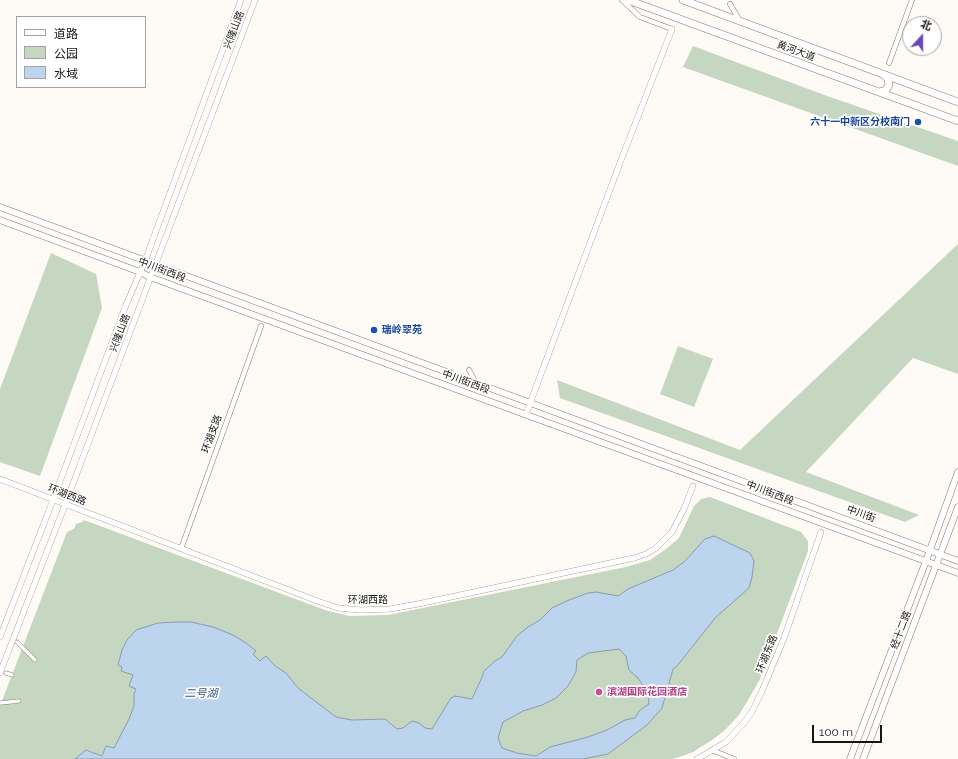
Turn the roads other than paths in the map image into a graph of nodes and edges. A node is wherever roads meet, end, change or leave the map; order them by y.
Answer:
1 (241, 0) edge
2 (256, 0) edge
3 (622, 0) edge
4 (628, 0) edge
5 (683, 0) edge
6 (912, 0) edge
7 (730, 4) dead end
8 (740, 21) junction
9 (672, 29) joint
10 (889, 63) dead end
11 (884, 74) junction
12 (877, 92) junction
13 (958, 102) edge
14 (958, 121) edge
15 (0, 207) edge
16 (0, 220) edge
17 (120, 252) junction
18 (145, 261) junction
19 (116, 263) junction
20 (155, 265) junction
21 (140, 272) junction
22 (150, 277) junction
23 (261, 326) dead end
24 (469, 370) dead end
25 (476, 383) junction
26 (530, 403) junction
27 (526, 414) junction
28 (958, 472) edge
29 (0, 479) edge
30 (693, 486) dead end
31 (757, 487) joint
32 (53, 500) junction
33 (65, 504) junction
34 (958, 507) edge
35 (821, 532) dead end
36 (181, 549) junction
37 (929, 550) junction
38 (941, 554) junction
39 (958, 560) edge
40 (926, 561) junction
41 (937, 565) junction
42 (958, 573) edge
43 (0, 636) edge
44 (17, 642) dead end
45 (35, 660) dead end
46 (3, 673) edge
47 (12, 675) dead end
48 (20, 700) dead end
49 (0, 703) edge
50 (712, 750) junction
51 (697, 759) edge
52 (734, 759) edge
53 (850, 759) edge
54 (863, 759) edge

1 - 18 street, 兴隆山路
2 - 20 street, 兴隆山路
3 - 9 street
4 - 12 main road, 黄河大道
5 - 8 main road, 黄河大道
6 - 10 street
7 - 8 street
8 - 11 main road, 黄河大道
9 - 26 street
11 - 12 main road
11 - 13 main road, 黄河大道
12 - 14 main road, 黄河大道
15 - 17 main road, 中川街西段
16 - 19 main road, 中川街西段
17 - 18 main road, 中川街西段
17 - 19 main road
18 - 20 main road, 中川街西段
18 - 21 street, 兴隆山路
19 - 21 main road, 中川街西段
20 - 22 street, 兴隆山路
20 - 25 main road, 中川街西段
21 - 22 main road, 中川街西段
21 - 32 street, 兴隆山路
22 - 27 main road, 中川街西段
22 - 33 street, 兴隆山路
23 - 36 street, 环湖支路
24 - 25 street
25 - 26 main road, 中川街西段
26 - 27 street
26 - 31 main road, 中川街西段
27 - 40 main road, 中川街西段
28 - 37 main road
29 - 32 street, 环湖西路
30 - 36 street, 环湖西路
31 - 37 main road, 中川街
32 - 33 street, 环湖西路
32 - 43 street, 兴隆山路
33 - 36 street, 环湖西路
33 - 46 street, 兴隆山路
34 - 38 main road, 经十二路
35 - 50 street, 环湖东路
37 - 38 main road, 中川街
37 - 40 main road
38 - 39 main road, 中川街
38 - 41 main road, 经十二路
40 - 41 main road, 中川街西段
40 - 53 main road
41 - 42 main road
41 - 54 main road, 经十二路
44 - 45 street
46 - 47 street
48 - 49 street
50 - 51 street, 环湖东路
50 - 52 street

